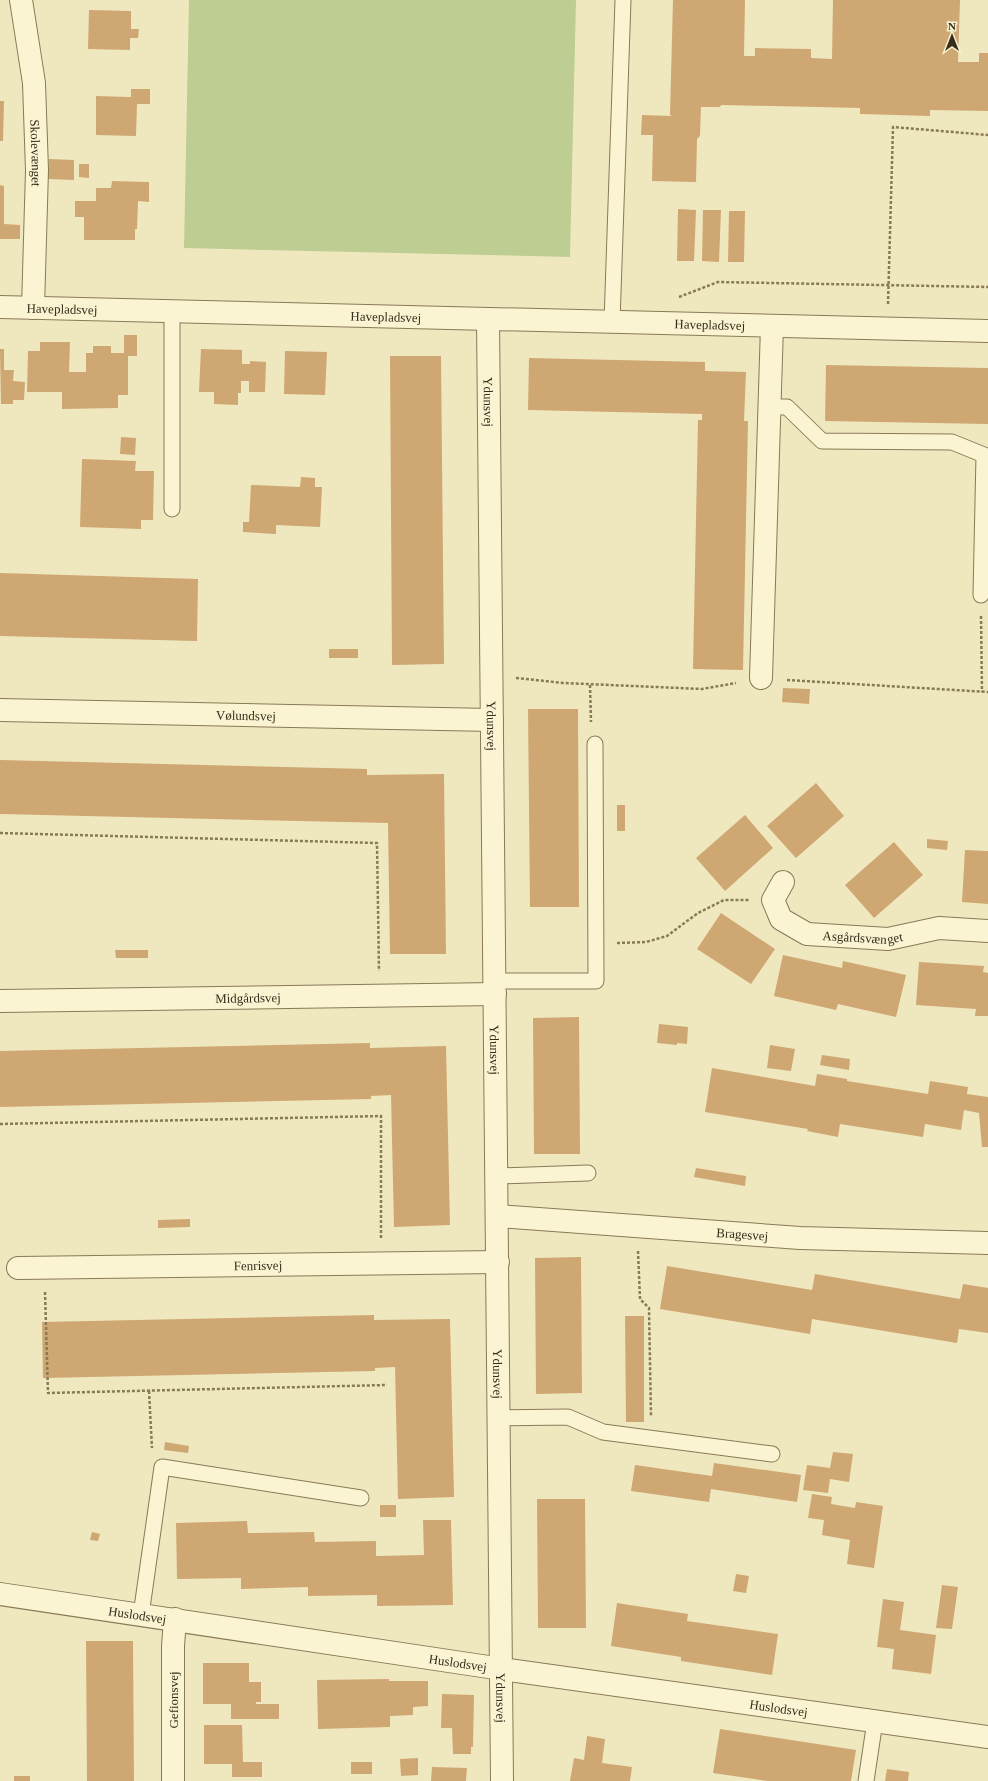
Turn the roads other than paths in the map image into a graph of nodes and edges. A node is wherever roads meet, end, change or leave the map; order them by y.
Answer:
1 (21, 0) edge
2 (624, 0) edge
3 (0, 307) edge
4 (33, 308) junction
5 (172, 311) junction
6 (488, 319) junction
7 (612, 322) junction
8 (772, 326) junction
9 (988, 331) edge
10 (770, 407) junction
11 (172, 509) dead end
12 (981, 595) road end
13 (761, 678) dead end
14 (0, 710) edge
15 (492, 720) junction
16 (595, 744) road end
17 (778, 891) road end
18 (988, 931) edge
19 (495, 988) junction
20 (0, 1001) edge
21 (588, 1173) dead end
22 (497, 1176) junction
23 (497, 1216) junction
24 (988, 1243) edge
25 (498, 1262) junction
26 (18, 1268) dead end
27 (499, 1418) junction
28 (772, 1454) dead end
29 (362, 1498) dead end
30 (0, 1594) edge
31 (141, 1614) junction
32 (175, 1619) junction
33 (502, 1669) junction
34 (875, 1721) junction
35 (988, 1737) edge
36 (173, 1781) edge
37 (502, 1781) edge
38 (866, 1781) edge

1 - 4 street, Skolevænget
2 - 7 lane
3 - 4 street, Havepladsvej
4 - 5 street, Havepladsvej
5 - 6 street, Havepladsvej
5 - 11 lane
6 - 7 street, Havepladsvej
6 - 15 street, Ydunsvej
7 - 8 street, Havepladsvej
8 - 9 street, Havepladsvej
8 - 10 street
10 - 12 lane
10 - 13 street
14 - 15 street, Vølundsvej
15 - 19 street, Ydunsvej
16 - 19 lane
17 - 18 street, Asgårdsvænget
19 - 20 street, Midgårdsvej
19 - 22 street, Ydunsvej
21 - 22 lane
22 - 23 street, Ydunsvej
23 - 24 street, Bragesvej
23 - 25 street, Ydunsvej
25 - 26 street, Fenrisvej
25 - 27 street, Ydunsvej
27 - 28 lane
27 - 33 street, Ydunsvej
29 - 31 lane
30 - 31 street, Huslodsvej
31 - 32 street, Huslodsvej
32 - 33 street, Huslodsvej
32 - 36 street, Gefionsvej
33 - 34 street, Huslodsvej
33 - 37 street, Ydunsvej
34 - 35 street, Huslodsvej
34 - 38 lane

